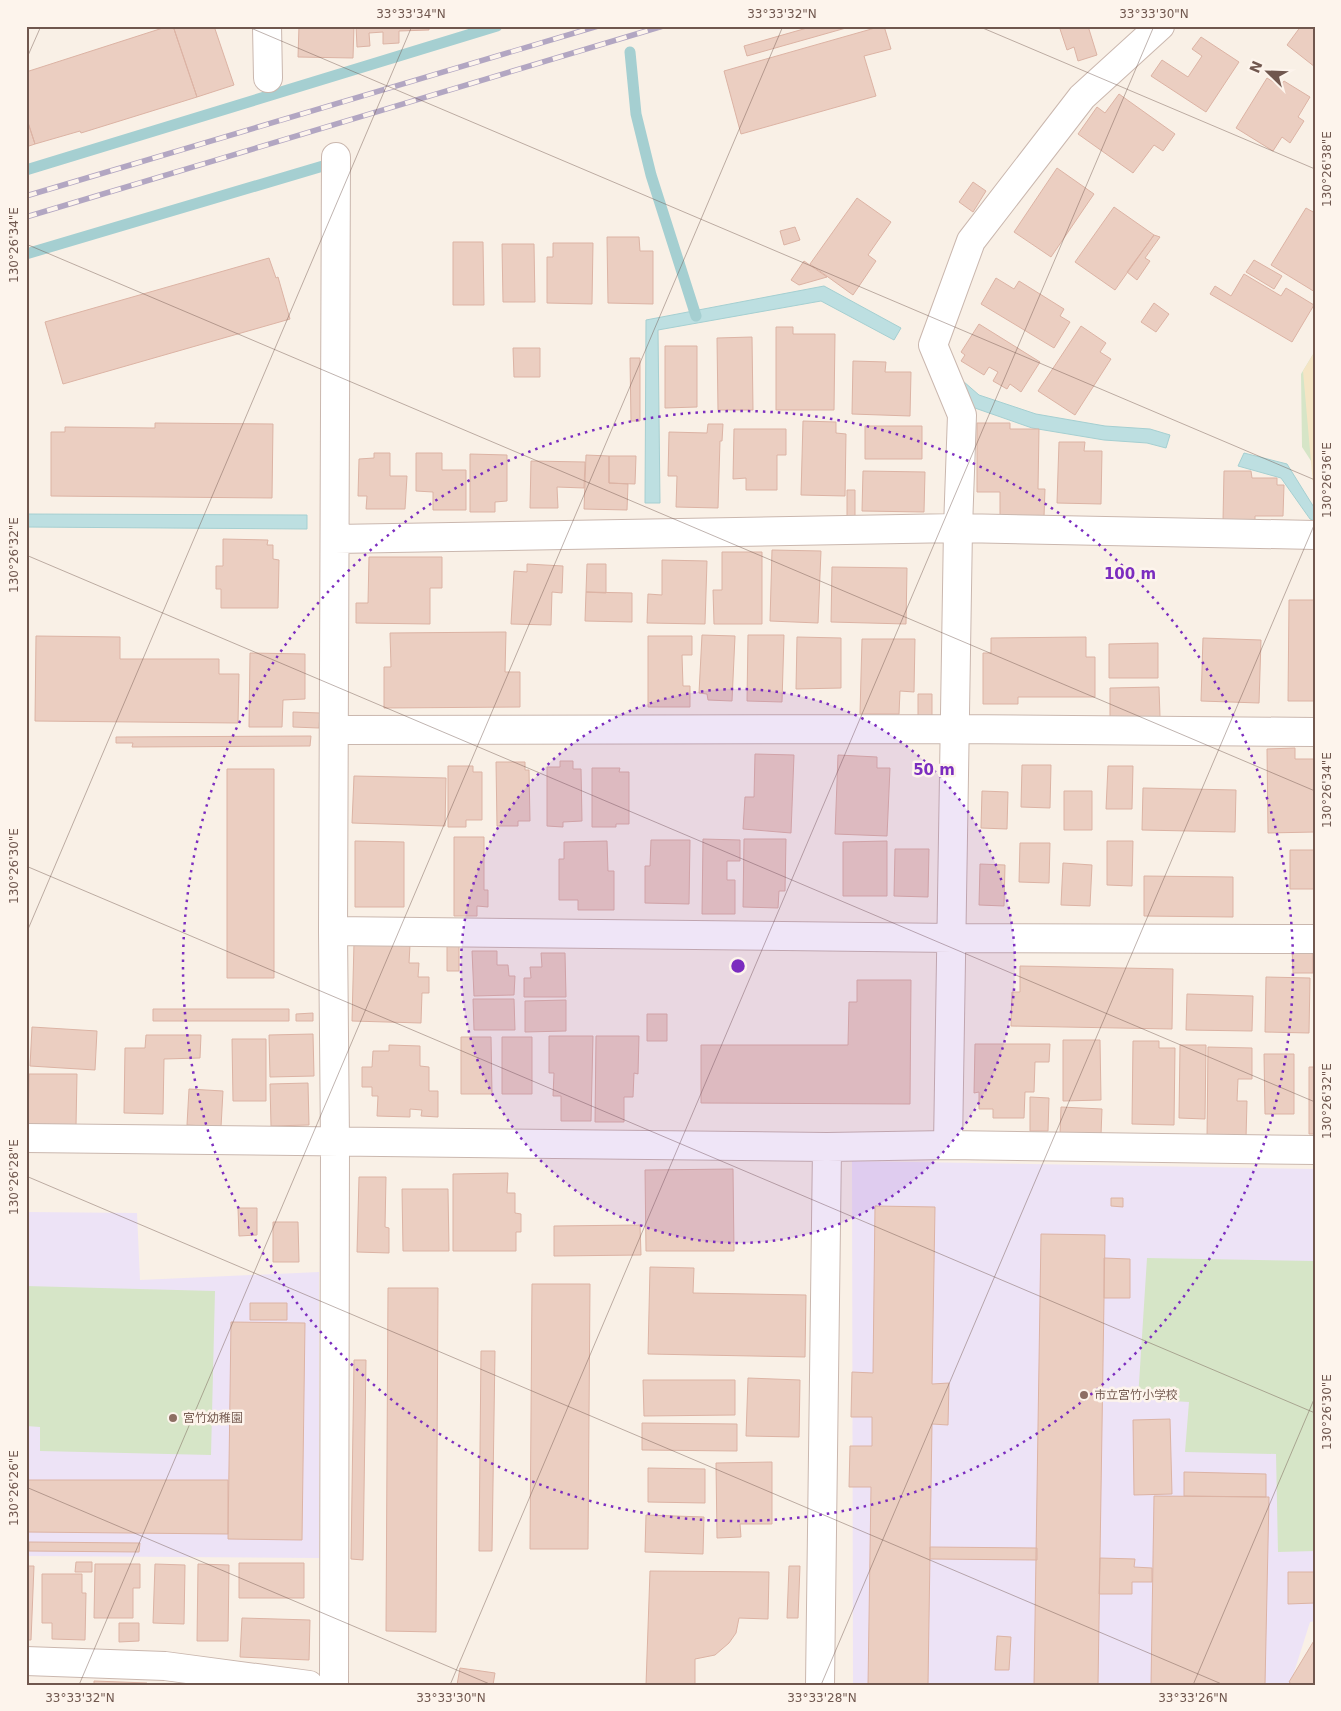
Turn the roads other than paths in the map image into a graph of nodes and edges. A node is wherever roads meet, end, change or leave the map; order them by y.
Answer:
1 (267, 26) edge
2 (1160, 26) edge
3 (268, 78) dead end
4 (336, 157) dead end
5 (958, 528) junction
6 (1315, 535) edge
7 (335, 539) junction
8 (955, 729) junction
9 (335, 730) junction
10 (1315, 732) edge
11 (333, 931) junction
12 (952, 938) junction
13 (1315, 938) edge
14 (26, 1138) edge
15 (334, 1142) junction
16 (948, 1145) junction
17 (827, 1147) junction
18 (1315, 1150) edge
19 (26, 1661) edge
20 (310, 1685) edge
21 (334, 1685) edge
22 (820, 1685) edge

1 - 3 street
2 - 5 street
4 - 7 street
5 - 6 street
5 - 7 street
5 - 8 street
7 - 9 street
8 - 9 street
8 - 10 street
8 - 12 street
9 - 11 street
11 - 12 street
11 - 15 street
12 - 13 street
12 - 16 street
14 - 15 street
15 - 17 street
15 - 21 street
16 - 17 street
16 - 18 street
17 - 22 street
19 - 20 street

